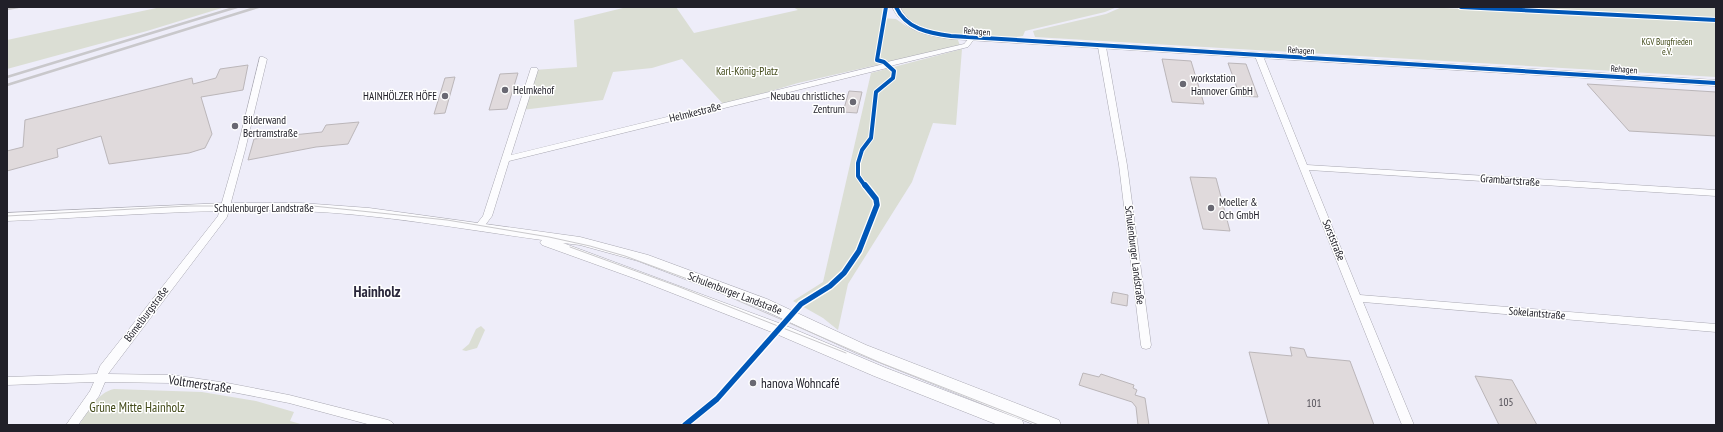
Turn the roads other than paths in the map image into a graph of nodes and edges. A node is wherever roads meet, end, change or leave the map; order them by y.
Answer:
1 (896, 7) edge
2 (972, 38) junction
3 (1102, 47) junction
4 (1259, 56) junction
5 (262, 58) dead end
6 (534, 70) dead end
7 (1716, 83) edge
8 (506, 159) junction
9 (1305, 167) junction
10 (1716, 193) edge
11 (225, 207) junction
12 (7, 217) edge
13 (480, 226) junction
14 (520, 233) junction
15 (1358, 298) junction
16 (1716, 328) edge
17 (1146, 345) dead end
18 (101, 378) junction
19 (7, 381) edge
20 (1016, 422) edge
21 (72, 425) edge
22 (388, 425) edge
23 (1052, 425) edge
24 (1408, 425) edge

1 - 2 street, Rehagen
2 - 3 street, Rehagen
2 - 8 street, Helmkestraße
3 - 4 street, Rehagen
3 - 17 street, Schulenburger Landstraße
4 - 7 street, Rehagen
4 - 9 street, Sorststraße
5 - 11 street, Bömelburgstraße
6 - 8 street
8 - 13 street
9 - 10 street, Grambartstraße
9 - 15 street, Sorststraße
11 - 12 main road, Schulenburger Landstraße
11 - 13 main road, Schulenburger Landstraße
11 - 18 street, Bömelburgstraße
13 - 14 main road, Schulenburger Landstraße
14 - 20 main road, Schulenburger Landstraße
14 - 20 main road, Schulenburger Landstraße
15 - 16 street, Sokelantstraße
15 - 24 street, Sorststraße
18 - 19 street, Voltmerstraße
18 - 21 street, Bömelburgstraße
18 - 22 street, Voltmerstraße
20 - 23 main road, Schulenburger Landstraße

